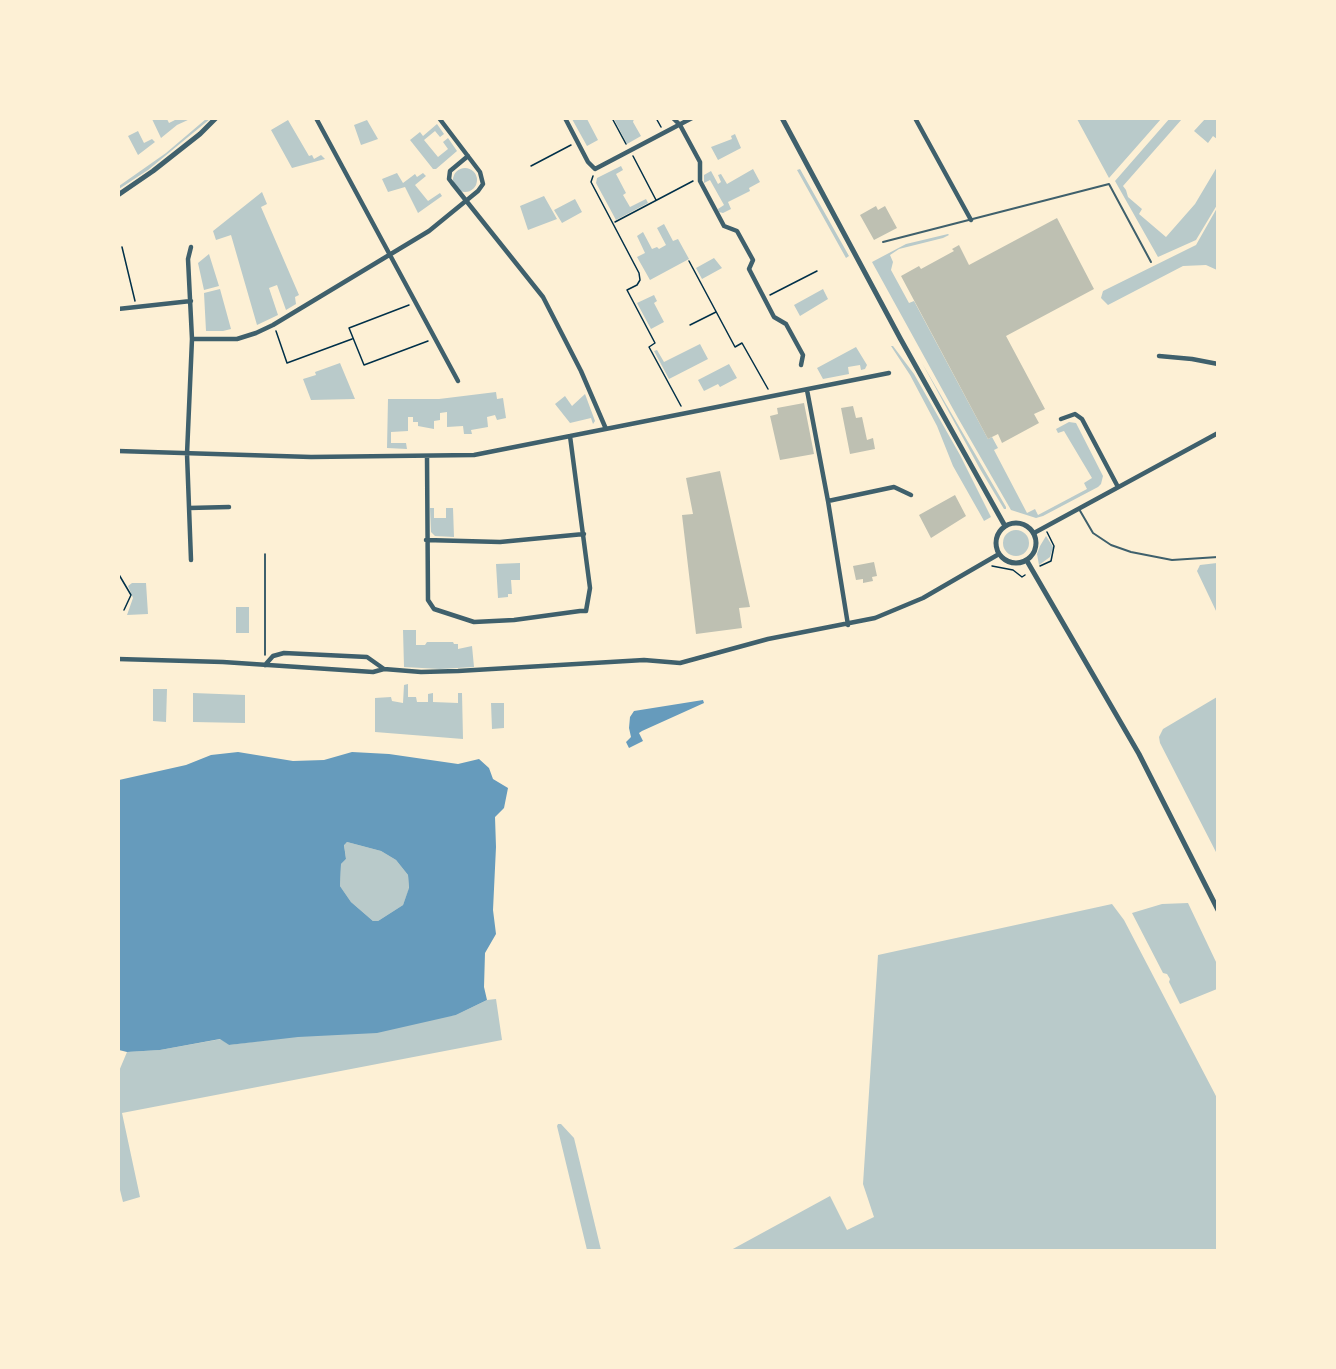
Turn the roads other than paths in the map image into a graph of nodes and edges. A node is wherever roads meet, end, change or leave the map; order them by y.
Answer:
1 (216, 118) edge
2 (315, 118) edge
3 (439, 118) edge
4 (565, 118) edge
5 (674, 118) edge
6 (692, 118) edge
7 (782, 118) edge
8 (915, 118) edge
9 (680, 125) junction
10 (468, 156) junction
11 (118, 195) edge
12 (466, 201) junction
13 (971, 220) junction
14 (883, 242) dead end
15 (191, 247) dead end
16 (390, 255) junction
17 (1151, 262) dead end
18 (191, 302) junction
19 (118, 309) edge
20 (192, 339) junction
21 (1159, 356) dead end
22 (1218, 364) edge
23 (801, 365) dead end
24 (889, 373) dead end
25 (458, 381) dead end
26 (807, 390) junction
27 (1061, 419) dead end
28 (606, 429) junction
29 (1218, 433) edge
30 (570, 436) junction
31 (118, 451) edge
32 (187, 454) junction
33 (427, 456) junction
34 (1118, 487) junction
35 (911, 495) dead end
36 (828, 501) junction
37 (228, 507) dead end
38 (189, 508) junction
39 (1078, 509) junction
40 (1005, 526) junction
41 (1034, 533) junction
42 (585, 534) junction
43 (426, 540) junction
44 (999, 554) junction
45 (1218, 557) edge
46 (191, 561) dead end
47 (1027, 561) junction
48 (848, 625) junction
49 (118, 658) edge
50 (265, 665) junction
51 (384, 669) junction
52 (1218, 910) edge

1 - 11 street
2 - 16 street
3 - 10 street
4 - 9 street
5 - 9 street
6 - 9 street
7 - 40 street
8 - 13 street
9 - 23 street
10 - 12 street
10 - 12 street
12 - 16 street
12 - 28 street
13 - 14 lane
13 - 17 lane
15 - 18 street
16 - 20 street
16 - 25 street
18 - 19 street
18 - 20 street
20 - 32 street
21 - 22 street
24 - 26 street
26 - 28 street
26 - 36 street
27 - 34 street
28 - 30 street
29 - 34 street
30 - 33 street
30 - 42 street
31 - 32 street
32 - 33 street
32 - 38 street
33 - 43 street
34 - 39 street
35 - 36 street
36 - 48 street
37 - 38 street
38 - 46 street
39 - 41 street
39 - 45 lane
40 - 41 street
40 - 44 street
41 - 47 street
42 - 43 street
42 - 43 street
44 - 47 street
44 - 48 street
47 - 52 street
48 - 51 street
49 - 50 street
50 - 51 street
50 - 51 street

